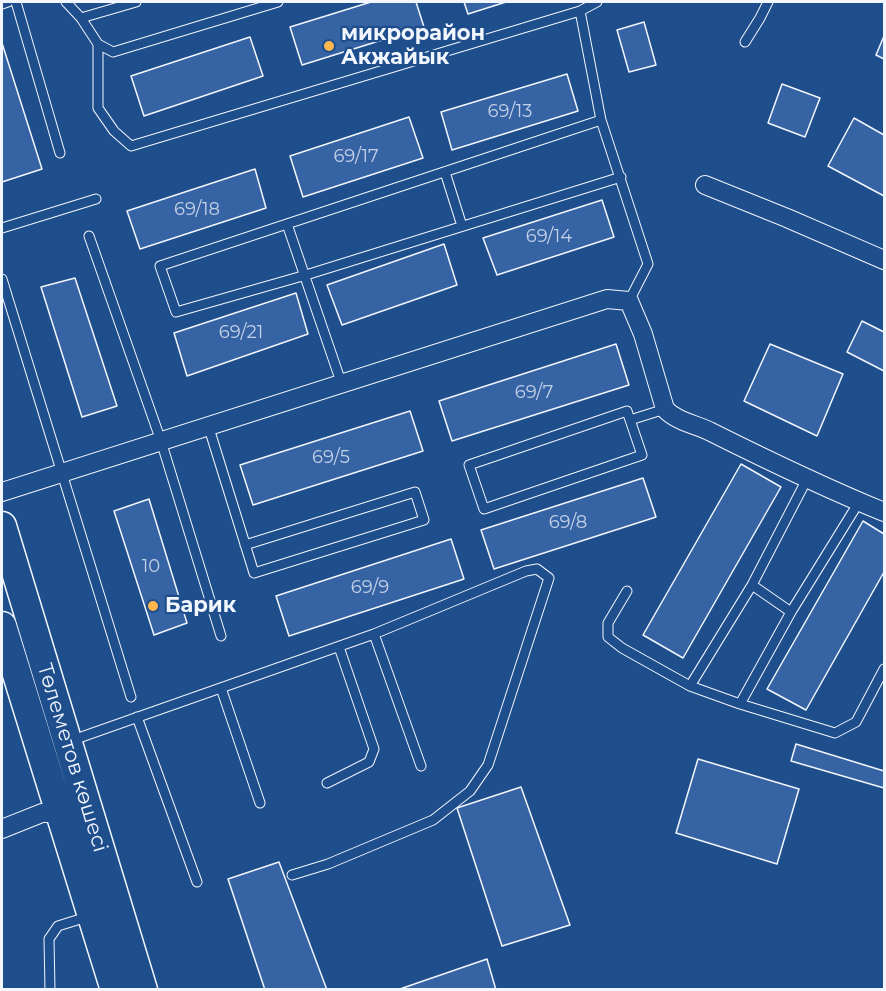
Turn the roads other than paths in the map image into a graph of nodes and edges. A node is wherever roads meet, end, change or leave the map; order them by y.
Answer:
1 (8, 2) edge
2 (16, 2) edge
3 (66, 2) edge
4 (136, 2) edge
5 (278, 2) edge
6 (597, 2) edge
7 (768, 2) edge
8 (2, 4) edge
9 (253, 5) edge
10 (580, 11) junction
11 (81, 18) junction
12 (745, 42) dead end
13 (98, 44) junction
14 (601, 120) junction
15 (60, 153) dead end
16 (445, 172) junction
17 (621, 177) junction
18 (705, 185) dead end
19 (96, 198) dead end
20 (287, 224) junction
21 (462, 226) junction
22 (2, 228) edge
23 (90, 236) dead end
24 (885, 260) edge
25 (306, 275) junction
26 (2, 279) edge
27 (629, 301) junction
28 (341, 382) junction
29 (665, 409) junction
30 (630, 420) junction
31 (208, 425) junction
32 (161, 441) junction
33 (62, 472) junction
34 (807, 479) junction
35 (2, 492) edge
36 (859, 502) junction
37 (885, 512) edge
38 (2, 526) edge
39 (245, 545) junction
40 (752, 585) junction
41 (627, 591) dead end
42 (790, 612) junction
43 (2, 626) edge
44 (374, 634) junction
45 (221, 636) dead end
46 (339, 647) junction
47 (885, 669) edge
48 (690, 686) junction
49 (221, 688) junction
50 (131, 697) dead end
51 (740, 704) junction
52 (137, 717) junction
53 (53, 746) junction
54 (422, 766) dead end
55 (327, 783) dead end
56 (260, 803) dead end
57 (60, 813) junction
58 (2, 830) edge
59 (292, 875) dead end
60 (197, 882) dead end
61 (92, 916) junction
62 (50, 990) edge
63 (115, 990) edge
64 (143, 990) edge

1 - 8 lane
2 - 15 lane
3 - 11 lane
4 - 11 lane
5 - 9 lane
6 - 10 lane
7 - 12 lane
9 - 13 lane
10 - 13 lane
10 - 14 lane
11 - 13 lane
14 - 16 lane
14 - 17 lane
16 - 20 lane
16 - 21 lane
17 - 21 lane
17 - 27 lane
18 - 24 street
19 - 22 lane
20 - 25 lane
20 - 25 lane
21 - 25 lane
23 - 32 lane
25 - 28 lane
26 - 33 lane
27 - 28 street
27 - 29 street
28 - 31 street
29 - 30 lane
29 - 34 street
30 - 30 lane
31 - 32 street
31 - 39 lane
32 - 33 street
32 - 45 lane
33 - 35 street
33 - 50 lane
34 - 36 street
34 - 40 lane
36 - 37 street
36 - 42 lane
38 - 53 main road, Төлеметов көшесі
39 - 39 lane
40 - 42 lane
40 - 48 lane
41 - 48 lane
42 - 51 lane
43 - 53 main road, Төлеметов көшесі
44 - 46 lane
44 - 54 lane
44 - 59 lane
46 - 49 lane
46 - 55 lane
47 - 51 lane
48 - 51 lane
49 - 52 lane
49 - 56 lane
52 - 53 lane
52 - 60 lane
53 - 57 main road, Төлеметов көшесі
53 - 64 main road, Төлеметов көшесі
57 - 58 street
57 - 61 main road, Төлеметов көшесі
61 - 62 lane
61 - 63 main road, Төлеметов көшесі

